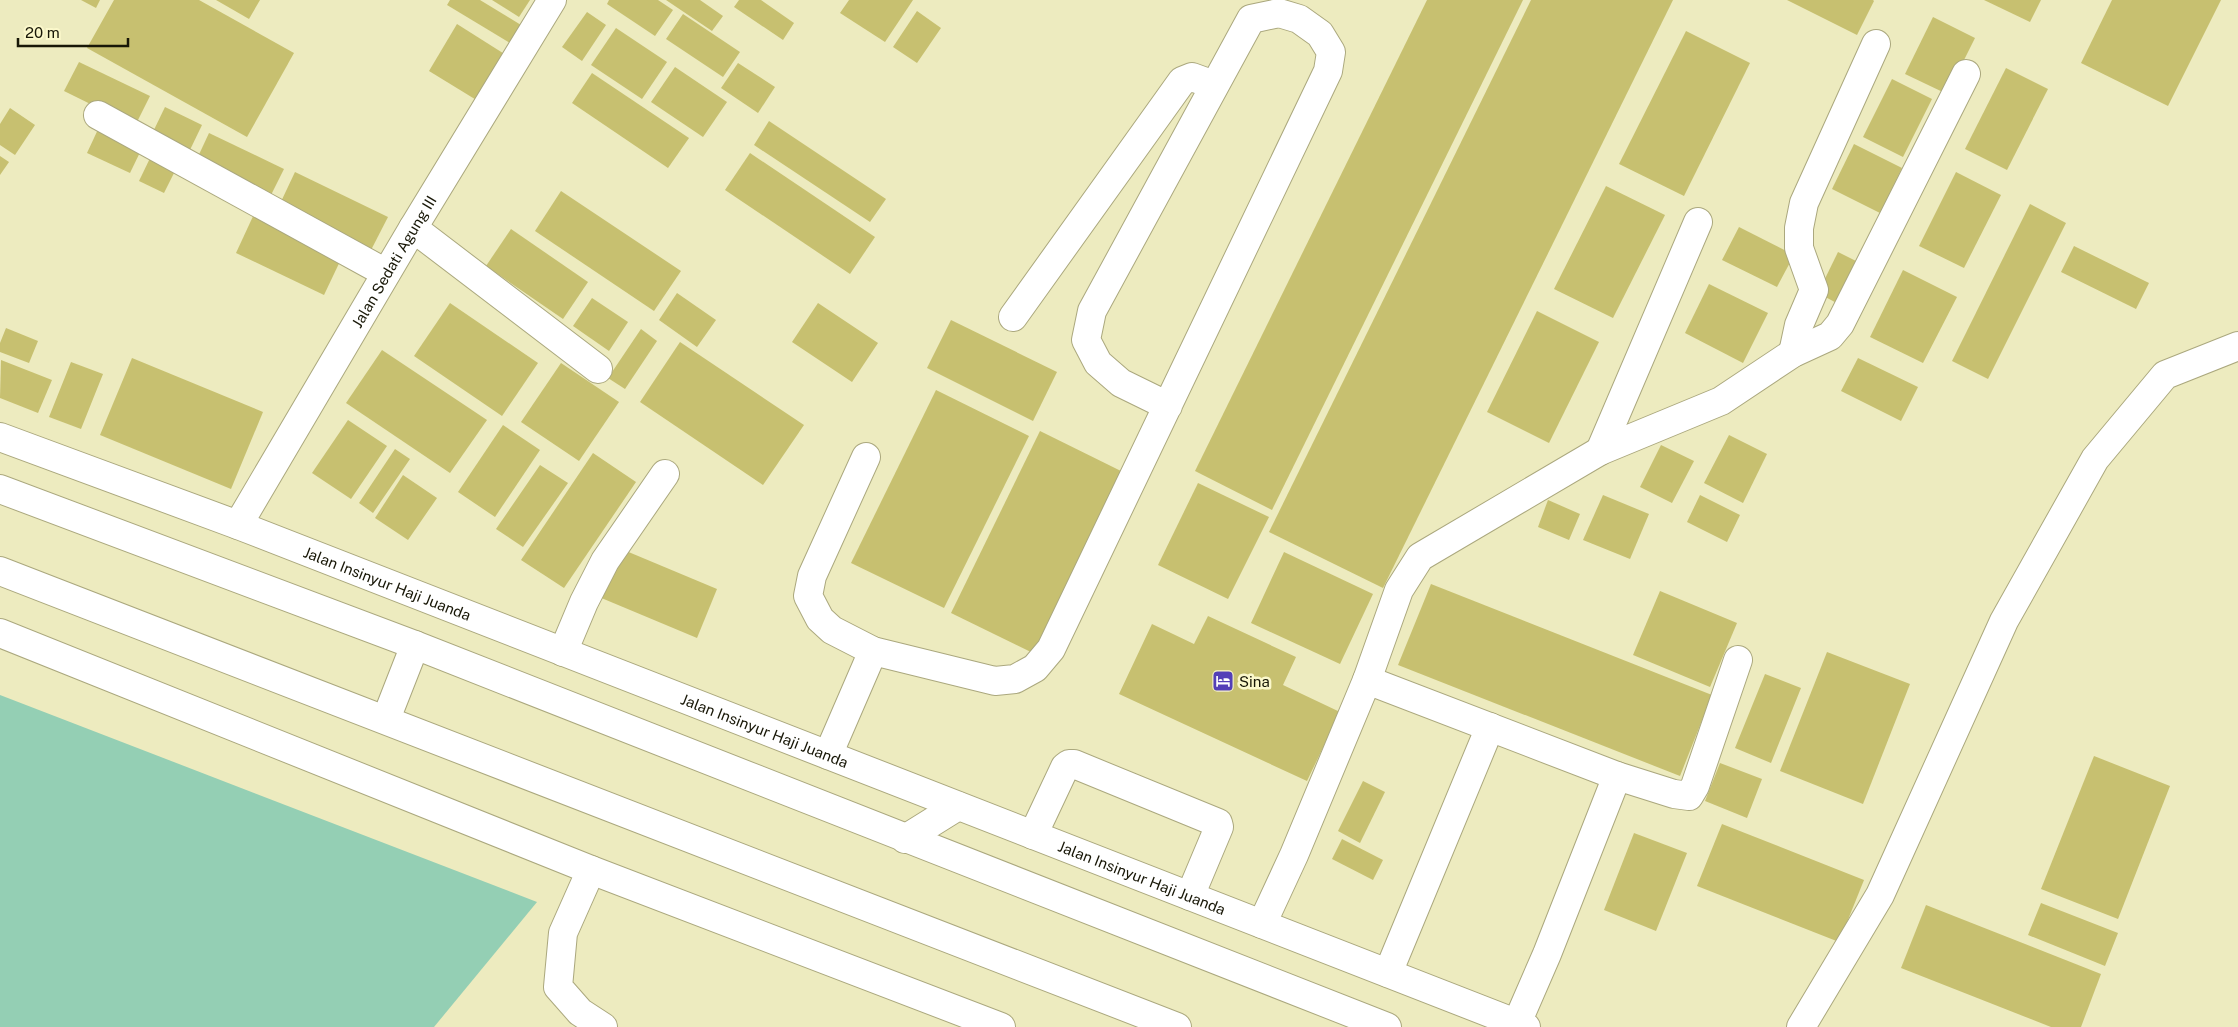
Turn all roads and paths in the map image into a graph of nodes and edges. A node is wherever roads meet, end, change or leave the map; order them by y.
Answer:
1 (552, 0) edge
2 (1876, 44) dead end
3 (1966, 74) dead end
4 (1214, 85) junction
5 (98, 115) dead end
6 (1698, 222) dead end
7 (413, 228) junction
8 (386, 273) junction
9 (1013, 317) dead end
10 (2238, 346) edge
11 (1793, 353) junction
12 (598, 369) dead end
13 (1168, 406) junction
14 (0, 437) edge
15 (1600, 451) junction
16 (866, 457) dead end
17 (665, 474) dead end
18 (0, 489) edge
19 (238, 525) junction
20 (0, 571) edge
21 (0, 633) edge
22 (415, 645) junction
23 (873, 651) junction
24 (563, 652) junction
25 (1738, 660) dead end
26 (1366, 680) junction
27 (386, 719) junction
28 (1490, 727) junction
29 (828, 755) junction
30 (1617, 776) junction
31 (958, 806) junction
32 (1033, 835) junction
33 (905, 839) junction
34 (591, 870) junction
35 (1190, 896) junction
36 (1262, 924) junction
37 (1388, 973) junction
38 (947, 1017) edge
39 (1522, 1025) edge
40 (603, 1027) edge
41 (1001, 1027) edge
42 (1177, 1027) edge
43 (1386, 1027) edge
44 (1801, 1027) edge

1 - 7 main road, Jalan Sedati Agung III
2 - 11 main road
3 - 11 main road
4 - 9 main road
4 - 13 main road
4 - 13 main road
5 - 8 main road
6 - 15 main road
7 - 8 main road, Jalan Sedati Agung III
7 - 12 main road
8 - 19 main road, Jalan Sedati Agung III
10 - 44 main road
11 - 15 main road
13 - 23 main road
14 - 19 main road, Jalan Insinyur Haji Juanda
15 - 26 main road
16 - 23 main road
17 - 24 main road
18 - 22 main road
19 - 24 main road, Jalan Insinyur Haji Juanda
20 - 27 main road
21 - 34 main road
22 - 27 main road
22 - 33 main road
23 - 29 main road
24 - 29 main road, Jalan Insinyur Haji Juanda
25 - 30 main road
26 - 28 main road
26 - 36 main road
27 - 42 main road
28 - 30 main road
28 - 37 main road
29 - 31 main road, Jalan Insinyur Haji Juanda
30 - 39 main road
31 - 32 main road, Jalan Insinyur Haji Juanda
31 - 33 main road
32 - 35 main road, Jalan Insinyur Haji Juanda
32 - 35 main road
33 - 43 main road
34 - 38 main road
34 - 40 main road
35 - 36 main road, Jalan Insinyur Haji Juanda
36 - 37 main road, Jalan Insinyur Haji Juanda
37 - 39 main road, Jalan Insinyur Haji Juanda
38 - 41 main road

